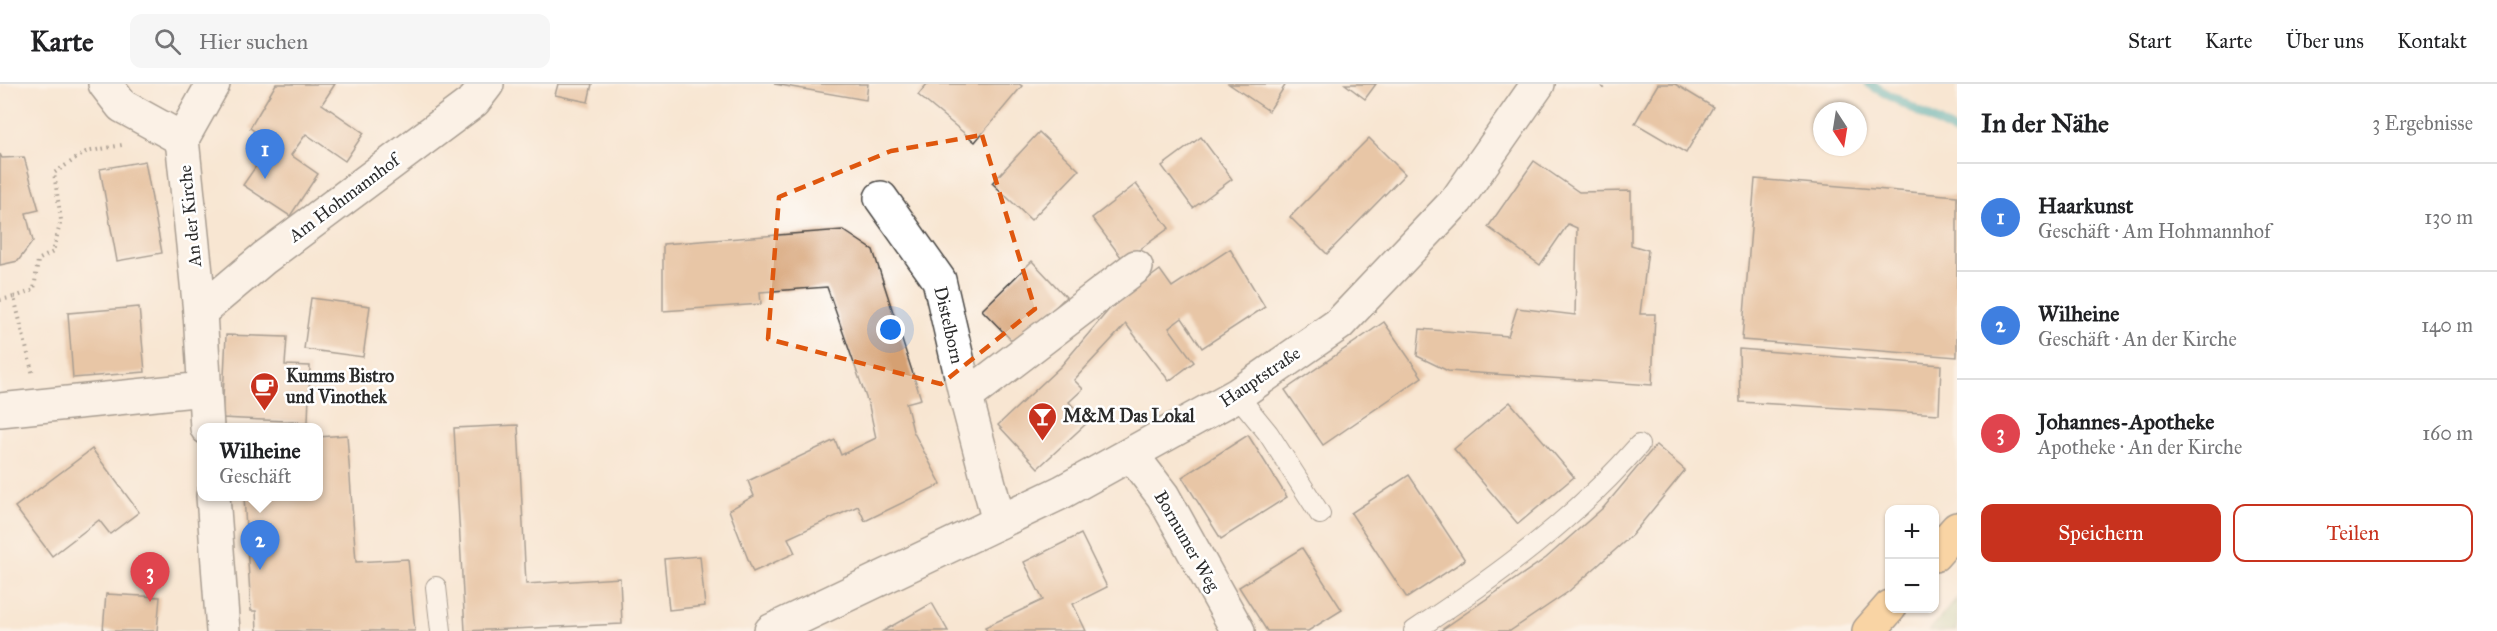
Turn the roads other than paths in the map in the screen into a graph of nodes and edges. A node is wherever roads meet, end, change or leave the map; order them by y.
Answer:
1 (105, 84) edge
2 (213, 84) edge
3 (487, 84) edge
4 (1538, 84) edge
5 (172, 134) junction
6 (881, 198) dead end
7 (1136, 267) dead end
8 (200, 312) junction
9 (204, 389) junction
10 (1237, 395) junction
11 (966, 397) junction
12 (0, 410) edge
13 (207, 423) edge
14 (1639, 445) dead end
15 (1131, 454) junction
16 (213, 501) edge
17 (1320, 514) dead end
18 (999, 522) junction
19 (1957, 529) edge
20 (1939, 550) edge
21 (436, 587) dead end
22 (1885, 613) edge
23 (814, 622) edge
24 (223, 631) edge
25 (441, 631) edge
26 (771, 631) edge
27 (1239, 631) edge
28 (1414, 631) edge
29 (1869, 631) edge

1 - 5 street
2 - 5 street
3 - 8 street, Am Hohmannhof
4 - 10 street, Hauptstraße
5 - 8 street, An der Kirche
6 - 11 street, Distelborn
7 - 11 street
8 - 9 street, An der Kirche
9 - 12 street
9 - 13 street, An der Kirche
10 - 15 street, Hauptstraße
10 - 17 lane
11 - 18 street, Distelborn
14 - 28 lane
15 - 18 street, Hauptstraße
15 - 27 street, Bornumer Weg
16 - 24 street
18 - 23 street, Hauptstraße
19 - 20 main road
21 - 25 lane
22 - 29 main road
23 - 26 street, Hauptstraße

